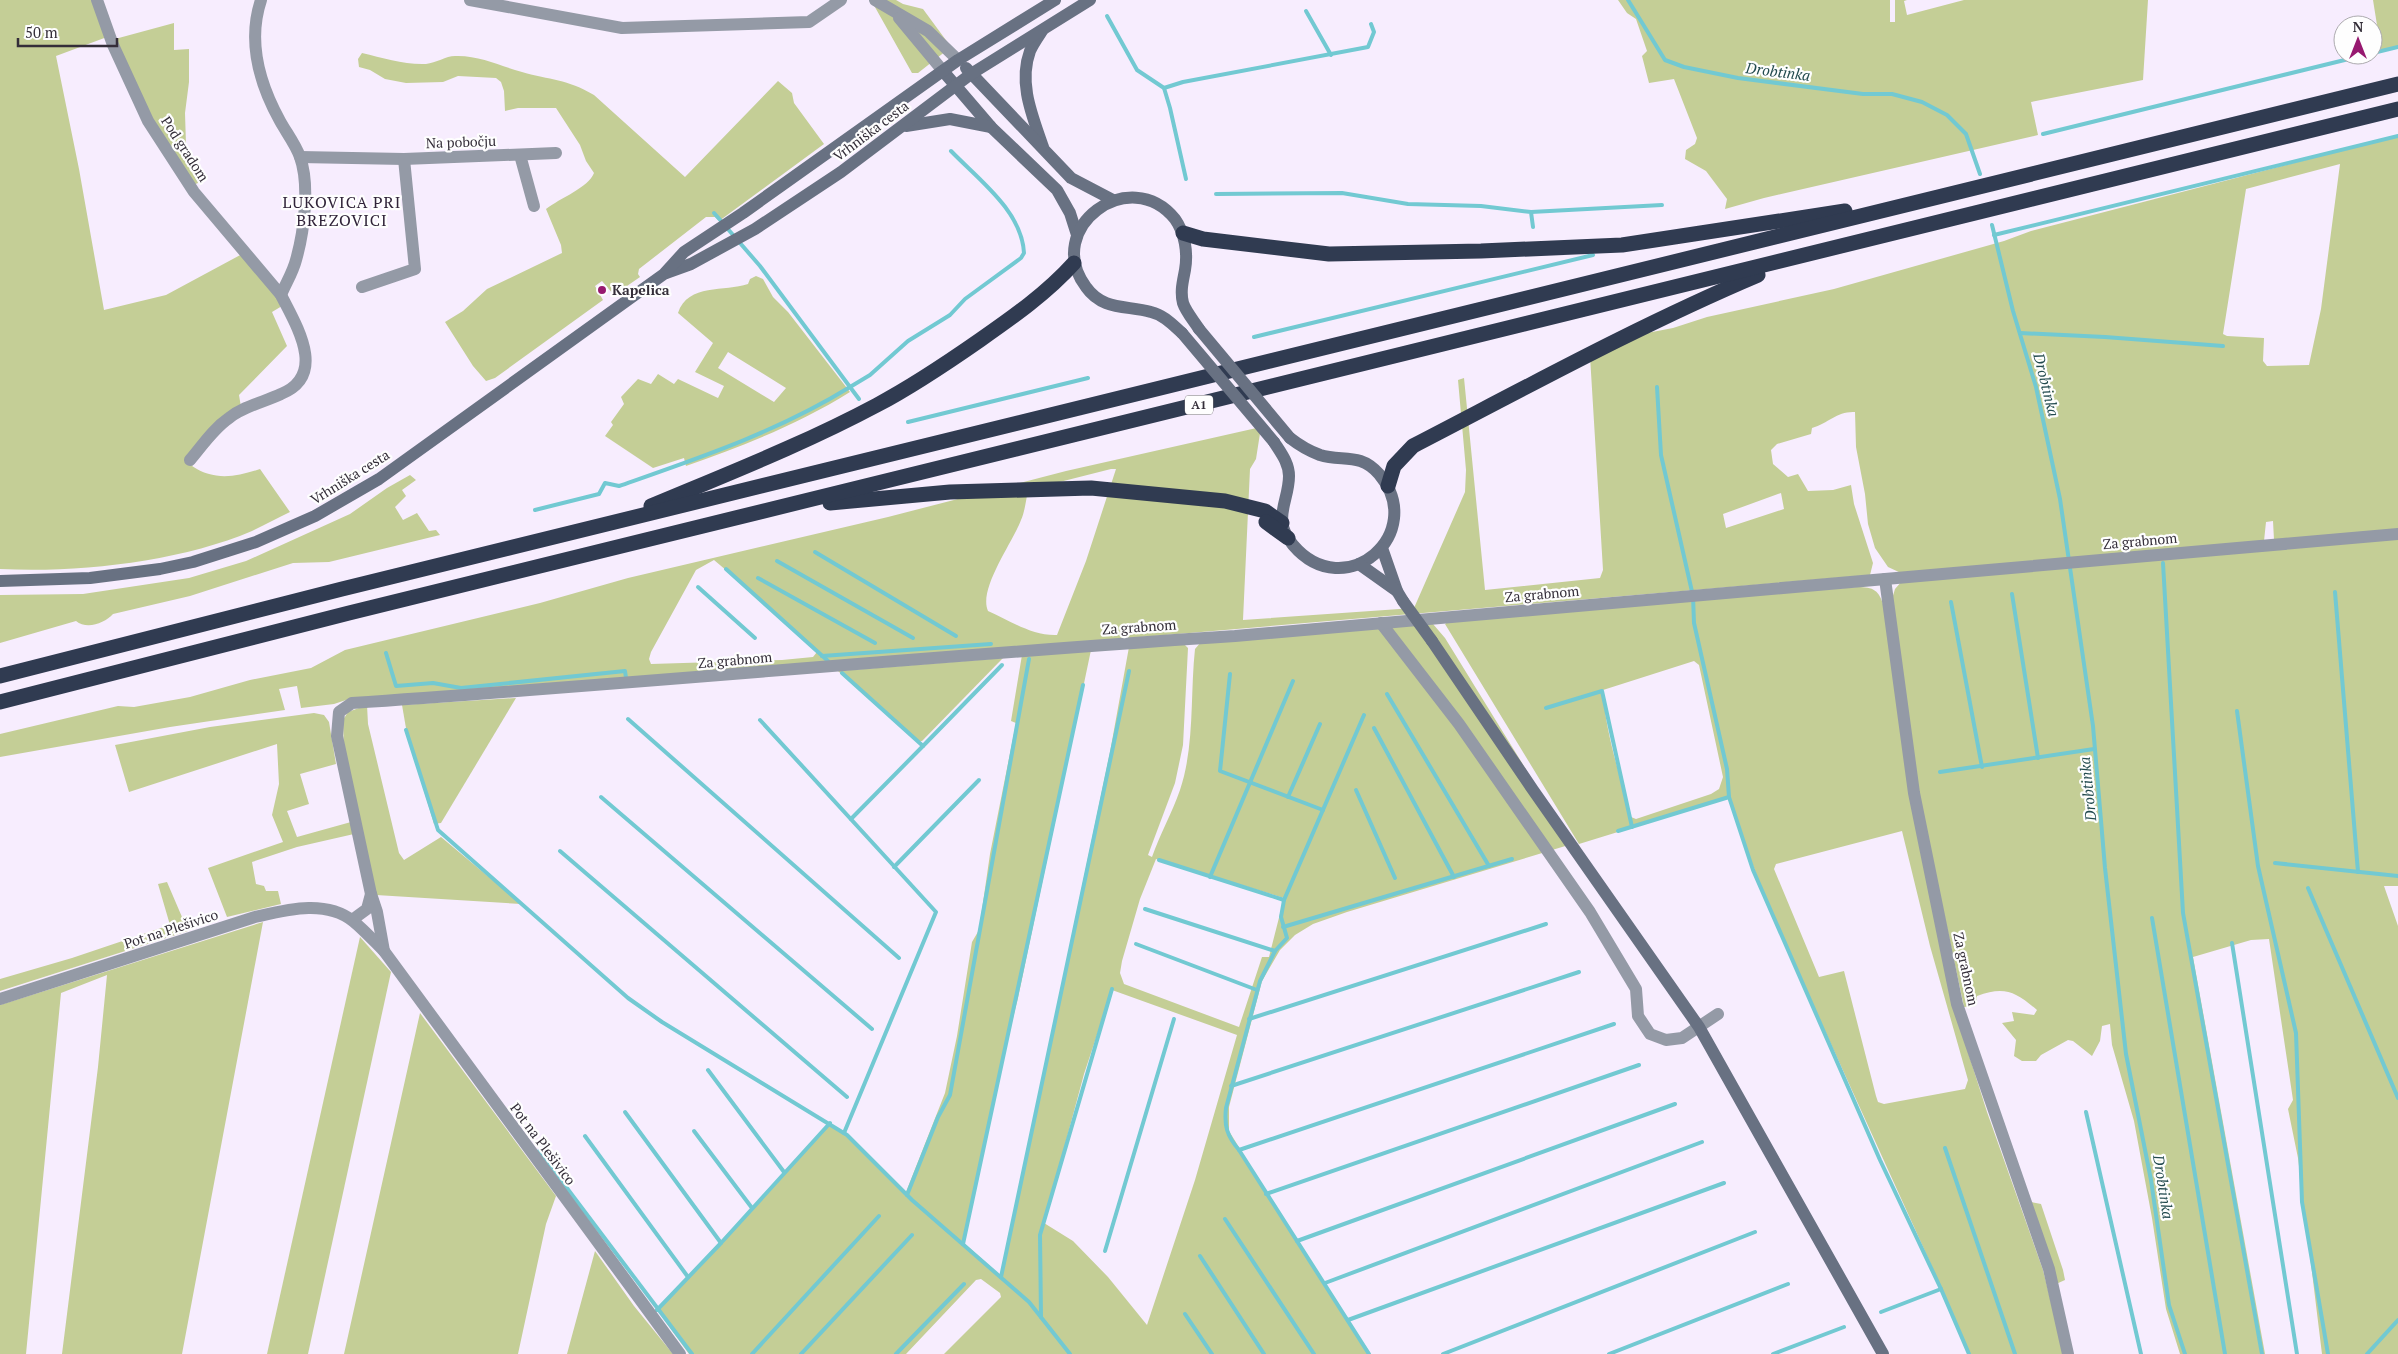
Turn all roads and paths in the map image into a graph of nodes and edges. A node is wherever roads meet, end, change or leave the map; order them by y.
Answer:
1 (97, 0) edge
2 (261, 0) edge
3 (470, 0) edge
4 (841, 0) edge
5 (875, 0) edge
6 (1055, 0) edge
7 (1090, 0) edge
8 (892, 11) junction
9 (1043, 29) junction
10 (958, 60) junction
11 (943, 70) junction
12 (971, 74) junction
13 (2398, 84) edge
14 (956, 85) junction
15 (2398, 110) edge
16 (904, 126) junction
17 (991, 127) junction
18 (1043, 150) junction
19 (556, 153) dead end
20 (520, 155) junction
21 (300, 157) junction
22 (404, 159) junction
23 (1941, 197) junction
24 (1113, 200) junction
25 (534, 206) dead end
26 (1183, 233) junction
27 (1077, 235) junction
28 (702, 249) junction
29 (1800, 257) junction
30 (1074, 263) junction
31 (362, 287) dead end
32 (281, 295) junction
33 (190, 460) dead end
34 (1388, 486) junction
35 (1225, 502) junction
36 (769, 510) junction
37 (608, 524) junction
38 (1282, 524) junction
39 (2398, 534) edge
40 (1288, 538) junction
41 (1382, 548) junction
42 (1359, 564) junction
43 (1885, 579) junction
44 (0, 582) edge
45 (1400, 596) junction
46 (1381, 622) junction
47 (0, 676) edge
48 (395, 700) joint
49 (0, 702) edge
50 (371, 894) junction
51 (352, 920) junction
52 (384, 951) junction
53 (0, 999) edge
54 (1718, 1014) dead end
55 (1699, 1027) junction
56 (680, 1354) edge
57 (1883, 1354) edge
58 (2068, 1354) edge

1 - 32 street, Pod gradom
2 - 21 street
3 - 4 street
5 - 8 street
6 - 10 main road, Vrhniška cesta
7 - 9 main road, Vrhniška cesta
8 - 10 street
8 - 11 street
9 - 12 main road, Vrhniška cesta
9 - 18 main road
10 - 11 main road, Vrhniška cesta
10 - 12 main road
11 - 14 main road
11 - 28 main road, Vrhniška cesta
12 - 14 main road, Vrhniška cesta
12 - 18 main road
13 - 23 highway, A1
14 - 16 main road, Vrhniška cesta
14 - 17 main road
15 - 29 highway, A1
16 - 17 main road
16 - 28 main road, Vrhniška cesta
17 - 27 main road
18 - 24 main road
19 - 20 street, Na pobočju
20 - 22 street, Na pobočju
20 - 25 street
21 - 22 street, Na pobočju
21 - 32 street
22 - 31 street
23 - 26 highway
23 - 37 highway, A1
24 - 26 main road
24 - 27 main road
26 - 34 main road, bridge
27 - 30 main road
28 - 44 main road, Vrhniška cesta
29 - 34 highway
29 - 36 highway, A1
30 - 37 highway
30 - 38 main road, bridge
32 - 33 street, Pod gradom
34 - 41 main road
35 - 36 highway
35 - 38 highway
35 - 40 highway
36 - 49 highway, A1
37 - 47 highway, A1
38 - 40 main road
39 - 43 street, Za grabnom
40 - 42 main road
41 - 42 main road
41 - 45 main road
42 - 45 main road
43 - 46 street, Za grabnom
43 - 58 street, Za grabnom
45 - 55 main road, bridge
46 - 48 street, Za grabnom
46 - 55 street
48 - 50 street, Pot na Plešivico
50 - 51 street
50 - 52 street, Pot na Plešivico
51 - 52 street, Pot na Plešivico
51 - 53 street, Pot na Plešivico
52 - 56 street, Pot na Plešivico
54 - 55 street
55 - 57 main road

